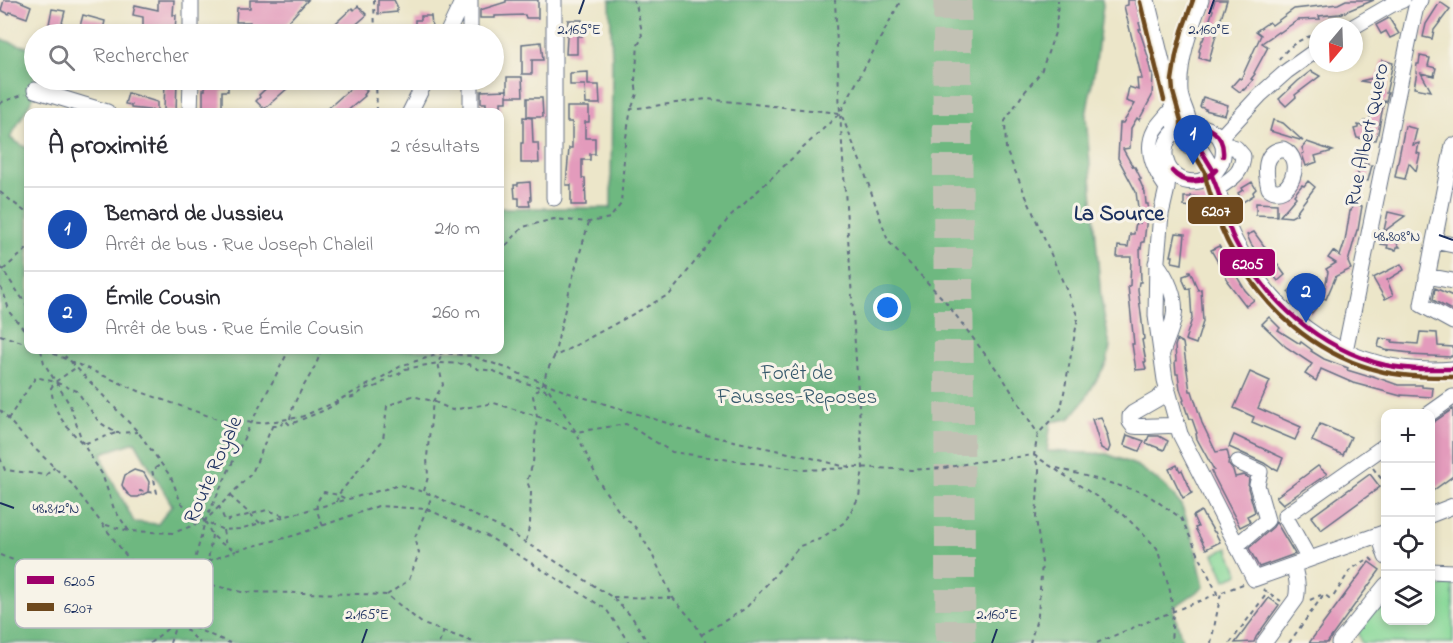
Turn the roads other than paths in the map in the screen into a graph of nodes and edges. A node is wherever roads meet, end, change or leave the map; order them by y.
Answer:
1 (191, 0) edge
2 (463, 0) edge
3 (470, 0) edge
4 (554, 0) edge
5 (1147, 0) edge
6 (1201, 0) edge
7 (1403, 0) edge
8 (1420, 0) edge
9 (1363, 21) edge
10 (191, 24) edge
11 (452, 24) edge
12 (470, 24) edge
13 (1187, 41) junction
14 (1158, 47) junction
15 (1309, 55) edge
16 (35, 90) road end
17 (191, 90) edge
18 (421, 90) edge
19 (471, 90) edge
20 (1173, 107) junction
21 (94, 108) edge
22 (190, 108) edge
23 (412, 108) edge
24 (471, 108) edge
25 (1183, 127) junction
26 (1221, 141) junction
27 (1453, 145) edge
28 (1242, 163) junction
29 (1169, 168) junction
30 (1265, 168) dead end
31 (1181, 179) junction
32 (1215, 182) junction
33 (1167, 188) junction
34 (554, 198) dead end
35 (1434, 241) junction
36 (1453, 245) edge
37 (1427, 276) junction
38 (1453, 281) edge
39 (1453, 322) edge
40 (1345, 351) junction
41 (1453, 369) edge
42 (1168, 388) junction
43 (1453, 397) edge
44 (1435, 410) edge
45 (1178, 426) junction
46 (1381, 448) edge
47 (1238, 462) dead end
48 (1453, 506) edge
49 (1435, 513) edge
50 (1381, 534) edge
51 (1236, 546) junction
52 (1309, 559) junction
53 (1293, 565) junction
54 (1435, 571) edge
55 (1453, 572) edge
56 (1381, 591) edge
57 (1264, 643) edge
58 (1339, 643) edge

1 - 10 street
2 - 11 street
3 - 12 street
4 - 34 street
5 - 14 street
6 - 13 street
7 - 9 street
8 - 40 street, Rue Albert Quero
13 - 14 street
13 - 25 street
14 - 20 street
15 - 26 street
16 - 21 street
17 - 22 street
18 - 23 street
19 - 24 street
20 - 25 street
20 - 33 street
25 - 26 street
25 - 29 street
25 - 32 street
26 - 28 street
26 - 32 street
27 - 35 street
28 - 30 street
28 - 32 street
29 - 31 street
29 - 33 street
31 - 32 street
31 - 33 street
32 - 40 street
33 - 42 street
35 - 36 street
35 - 37 street
37 - 38 street
37 - 39 street
40 - 41 street
42 - 45 street
42 - 45 street
43 - 44 street
45 - 51 street
46 - 52 street
47 - 51 street
48 - 49 street
50 - 52 street
51 - 53 street
52 - 53 street
53 - 57 street
54 - 55 street
56 - 58 street

